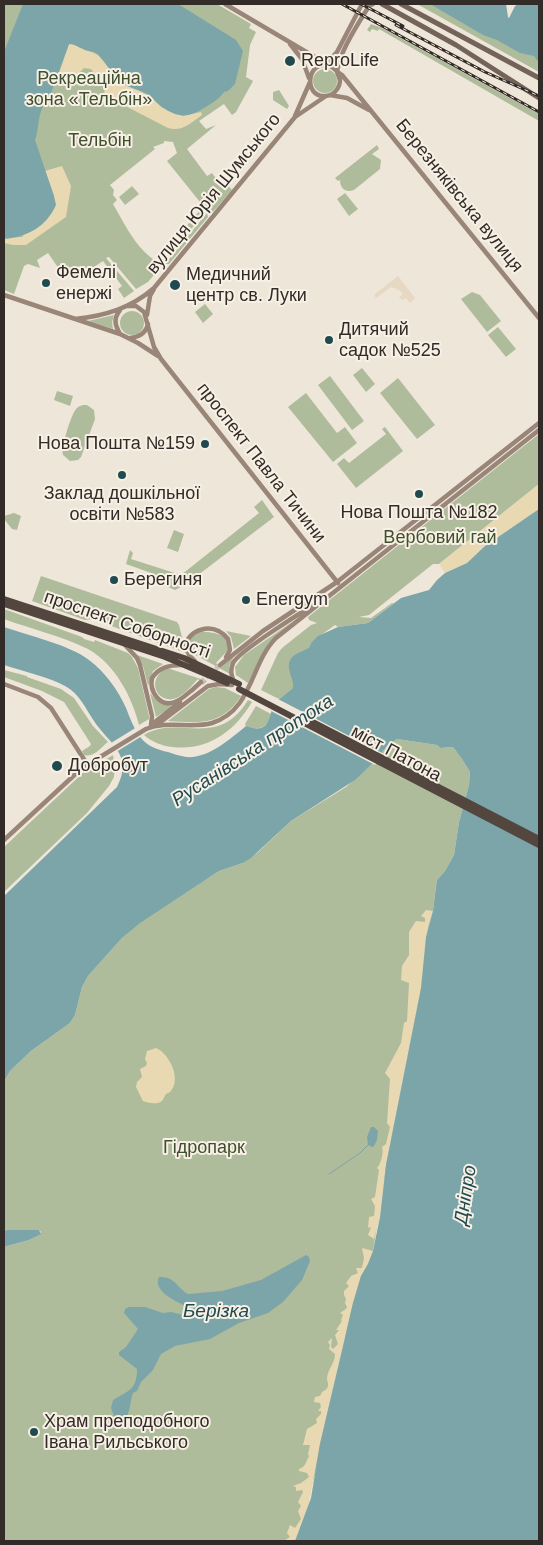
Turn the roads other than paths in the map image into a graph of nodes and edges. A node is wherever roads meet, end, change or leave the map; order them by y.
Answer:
1 (225, 4) edge
2 (362, 4) edge
3 (373, 4) edge
4 (382, 4) edge
5 (401, 4) edge
6 (460, 36) junction
7 (285, 40) junction
8 (456, 45) junction
9 (334, 55) junction
10 (320, 60) junction
11 (340, 60) junction
12 (325, 66) junction
13 (337, 72) junction
14 (344, 77) junction
15 (539, 78) edge
16 (310, 80) junction
17 (327, 95) junction
18 (539, 98) edge
19 (376, 115) junction
20 (295, 117) junction
21 (154, 288) junction
22 (4, 295) edge
23 (126, 306) junction
24 (121, 309) junction
25 (147, 317) junction
26 (539, 318) edge
27 (75, 319) junction
28 (148, 322) junction
29 (120, 334) junction
30 (129, 338) junction
31 (159, 357) junction
32 (539, 423) edge
33 (539, 430) edge
34 (337, 582) junction
35 (341, 587) junction
36 (328, 597) junction
37 (4, 599) edge
38 (4, 604) edge
39 (124, 644) junction
40 (225, 661) junction
41 (187, 665) junction
42 (220, 665) tunnel mouth
43 (201, 666) junction
44 (201, 682) tunnel mouth
45 (4, 684) edge
46 (236, 685) junction
47 (192, 690) junction
48 (157, 725) junction
49 (149, 727) junction
50 (87, 764) junction
51 (539, 839) edge
52 (4, 840) edge
53 (539, 844) edge

1 - 7 street
2 - 9 street
3 - 11 street
4 - 8 main road
5 - 6 main road
6 - 8 main road
6 - 15 main road
7 - 10 street
7 - 16 street
8 - 18 main road
9 - 10 street
9 - 12 street
10 - 12 street
11 - 13 street
11 - 14 street
12 - 13 street
12 - 16 street
13 - 14 street, Березняківська вулиця
13 - 17 street
14 - 19 street, Березняківська вулиця
16 - 17 street
16 - 20 street, вулиця Юрія Шумського
17 - 19 street, Березняківська вулиця
17 - 20 street, вулиця Юрія Шумського
19 - 26 street, Березняківська вулиця
20 - 21 street, вулиця Юрія Шумського
21 - 23 street, вулиця Юрія Шумського
21 - 25 street, вулиця Юрія Шумського
22 - 27 street, проспект Павла Тичини
23 - 24 street, проспект Павла Тичини
23 - 25 street
24 - 27 street, проспект Павла Тичини
24 - 29 street
25 - 28 street, проспект Павла Тичини
27 - 29 street, проспект Павла Тичини
28 - 30 street
28 - 31 street, проспект Павла Тичини
29 - 30 street, проспект Павла Тичини
30 - 31 street, проспект Павла Тичини
31 - 34 street, проспект Павла Тичини
32 - 34 street
33 - 35 street
34 - 35 street, проспект Павла Тичини
34 - 40 street
35 - 36 street
36 - 46 street
36 - 48 street
37 - 43 highway, проспект Соборності
38 - 39 highway, проспект Соборності
39 - 41 highway, проспект Соборності
39 - 49 street
40 - 42 street
40 - 43 street
41 - 46 highway, проспект Соборності
41 - 47 street
43 - 46 highway, проспект Соборності
44 - 47 street
45 - 50 street
46 - 48 street
46 - 51 highway, міст Патона, bridge
46 - 53 highway, міст Патона, bridge
47 - 49 street
48 - 49 street
49 - 50 street
50 - 52 street

